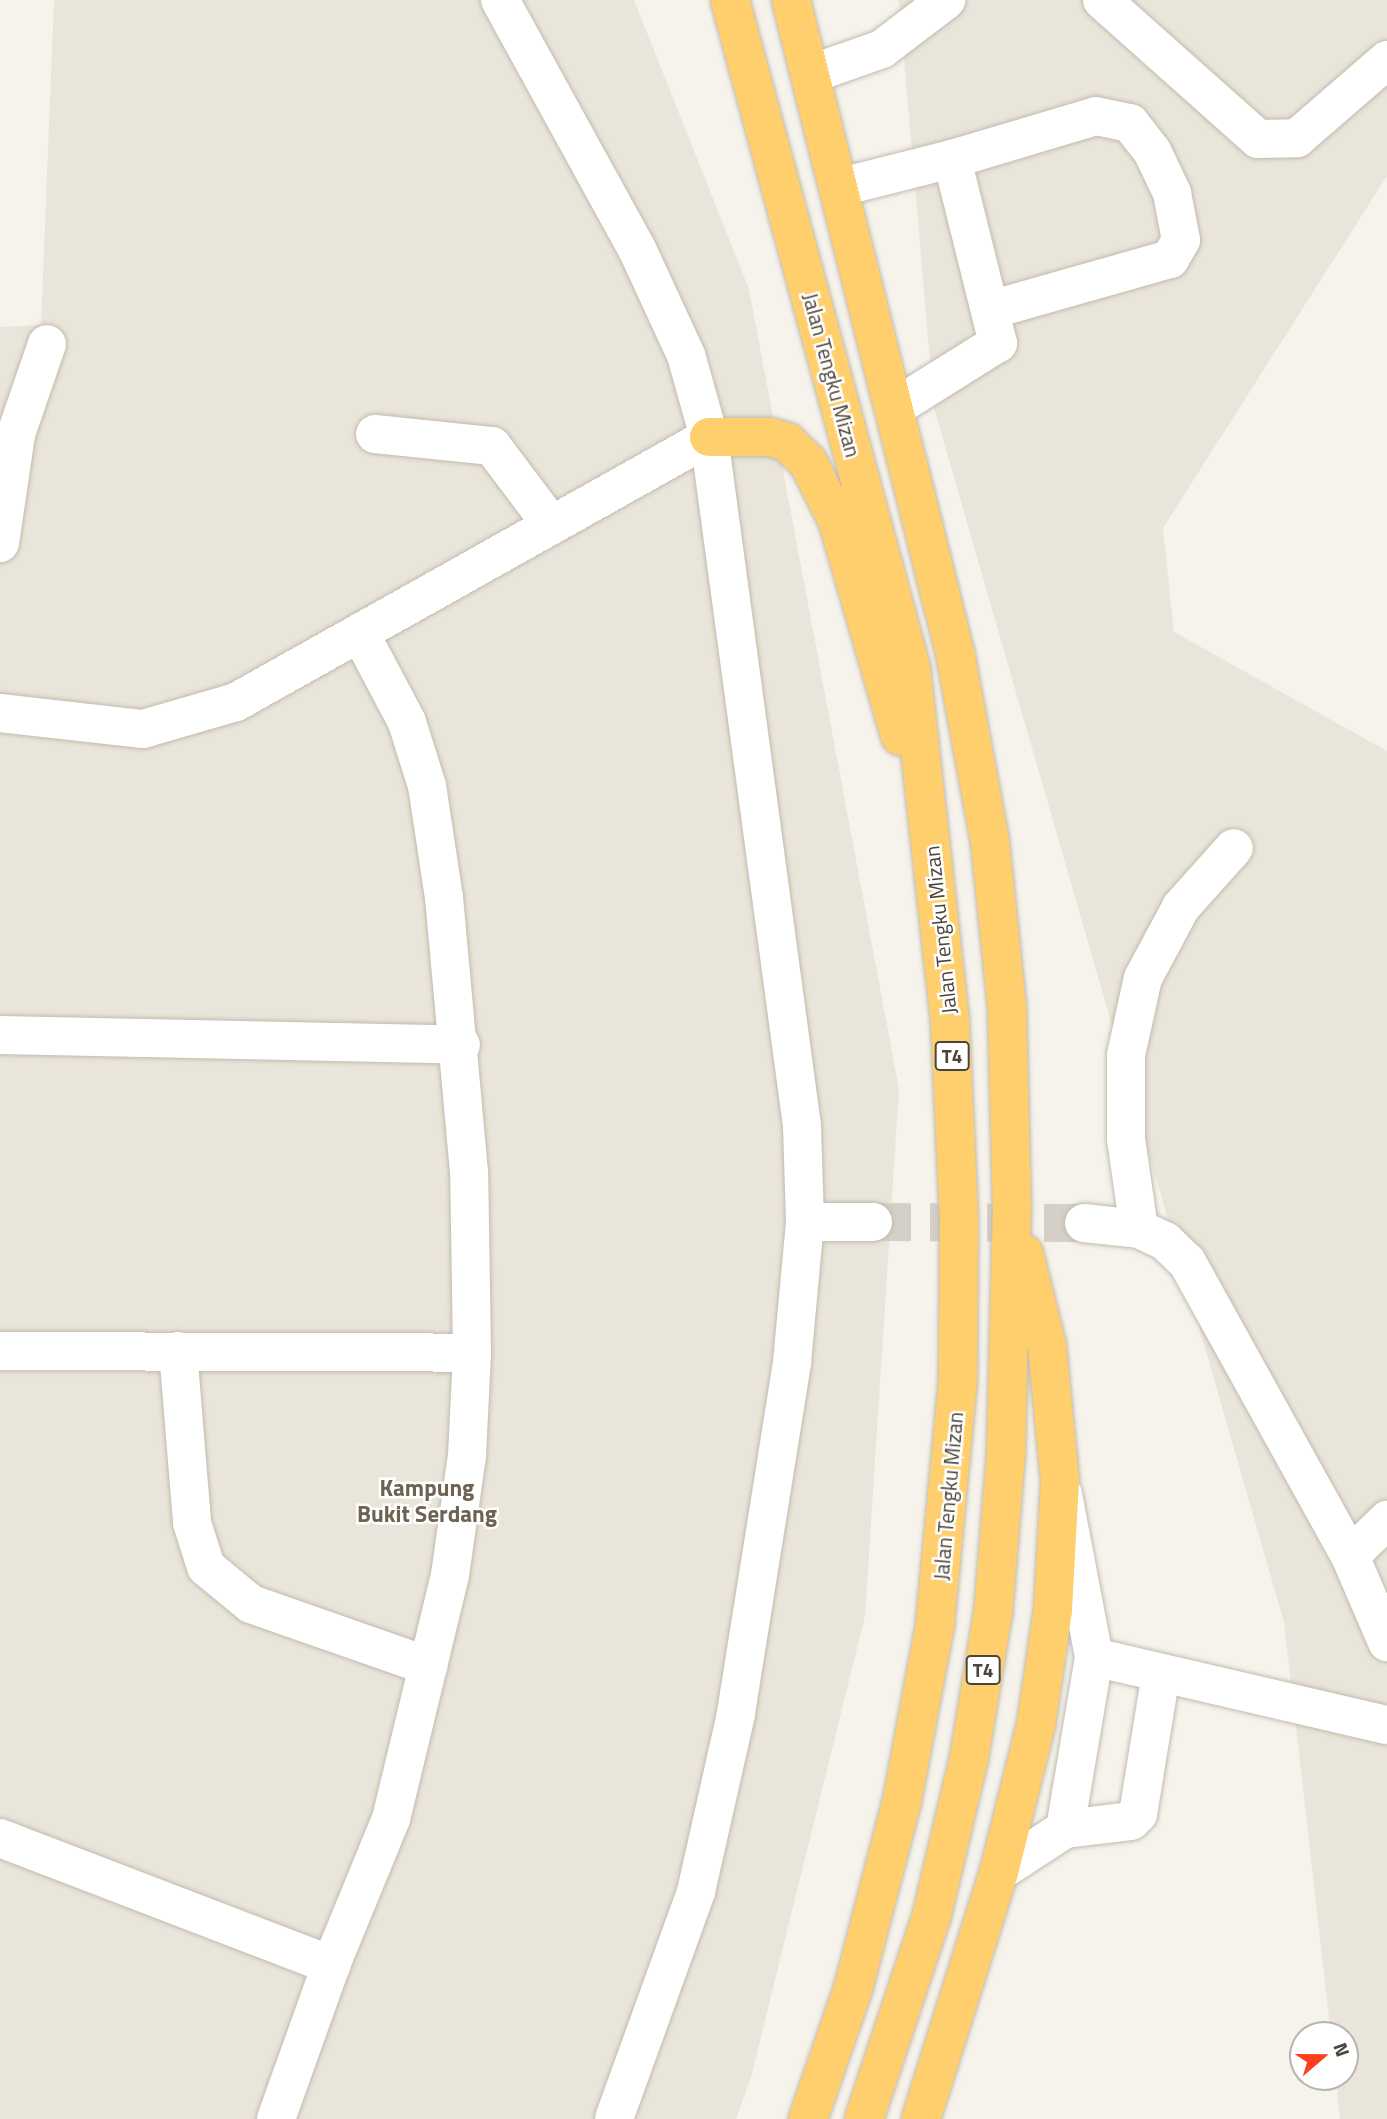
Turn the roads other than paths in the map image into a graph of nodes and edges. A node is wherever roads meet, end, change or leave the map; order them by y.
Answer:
1 (500, 0) edge
2 (730, 0) edge
3 (791, 0) edge
4 (946, 0) edge
5 (1102, 0) edge
6 (1387, 60) edge
7 (811, 74) junction
8 (952, 159) junction
9 (841, 187) junction
10 (990, 310) junction
11 (47, 344) dead end
12 (897, 406) junction
13 (374, 434) dead end
14 (709, 437) junction
15 (550, 523) junction
16 (0, 543) edge
17 (361, 635) junction
18 (0, 713) edge
19 (929, 839) junction
20 (1234, 848) dead end
21 (0, 1035) edge
22 (461, 1045) junction
23 (1012, 1206) junction
24 (805, 1222) junction
25 (873, 1222) tunnel mouth
26 (1084, 1223) tunnel mouth
27 (1139, 1229) junction
28 (0, 1351) edge
29 (178, 1351) junction
30 (472, 1353) junction
31 (1060, 1482) junction
32 (1387, 1520) edge
33 (1350, 1556) junction
34 (1387, 1642) edge
35 (1094, 1657) junction
36 (428, 1666) junction
37 (1161, 1673) junction
38 (1387, 1725) edge
39 (1065, 1829) junction
40 (0, 1838) edge
41 (999, 1872) junction
42 (331, 1965) junction
43 (276, 2119) edge
44 (614, 2119) edge
45 (808, 2119) edge
46 (864, 2119) edge
47 (921, 2119) edge

1 - 14 street
2 - 19 highway, Jalan Tengku Mizan / T4
3 - 7 highway, T4
4 - 7 street
5 - 6 street
7 - 9 highway, T4
8 - 9 street
8 - 10 street
8 - 10 street
9 - 12 highway, T4
10 - 12 street
11 - 16 street
12 - 23 highway, T4
13 - 15 street
14 - 15 street
14 - 19 highway
14 - 24 street
15 - 17 street
17 - 18 street
17 - 22 street
19 - 45 highway, Jalan Tengku Mizan / T4
20 - 27 street
21 - 22 street
22 - 30 street
23 - 31 highway
23 - 46 highway, T4
24 - 25 street
24 - 44 street
26 - 27 street
27 - 33 street
28 - 29 street
29 - 30 street
29 - 36 street
30 - 36 street
31 - 35 street
31 - 41 highway
32 - 33 street
33 - 34 street
35 - 37 street
35 - 39 street
36 - 42 street
37 - 38 street
37 - 39 street
39 - 41 street
40 - 42 street
41 - 47 highway
42 - 43 street

